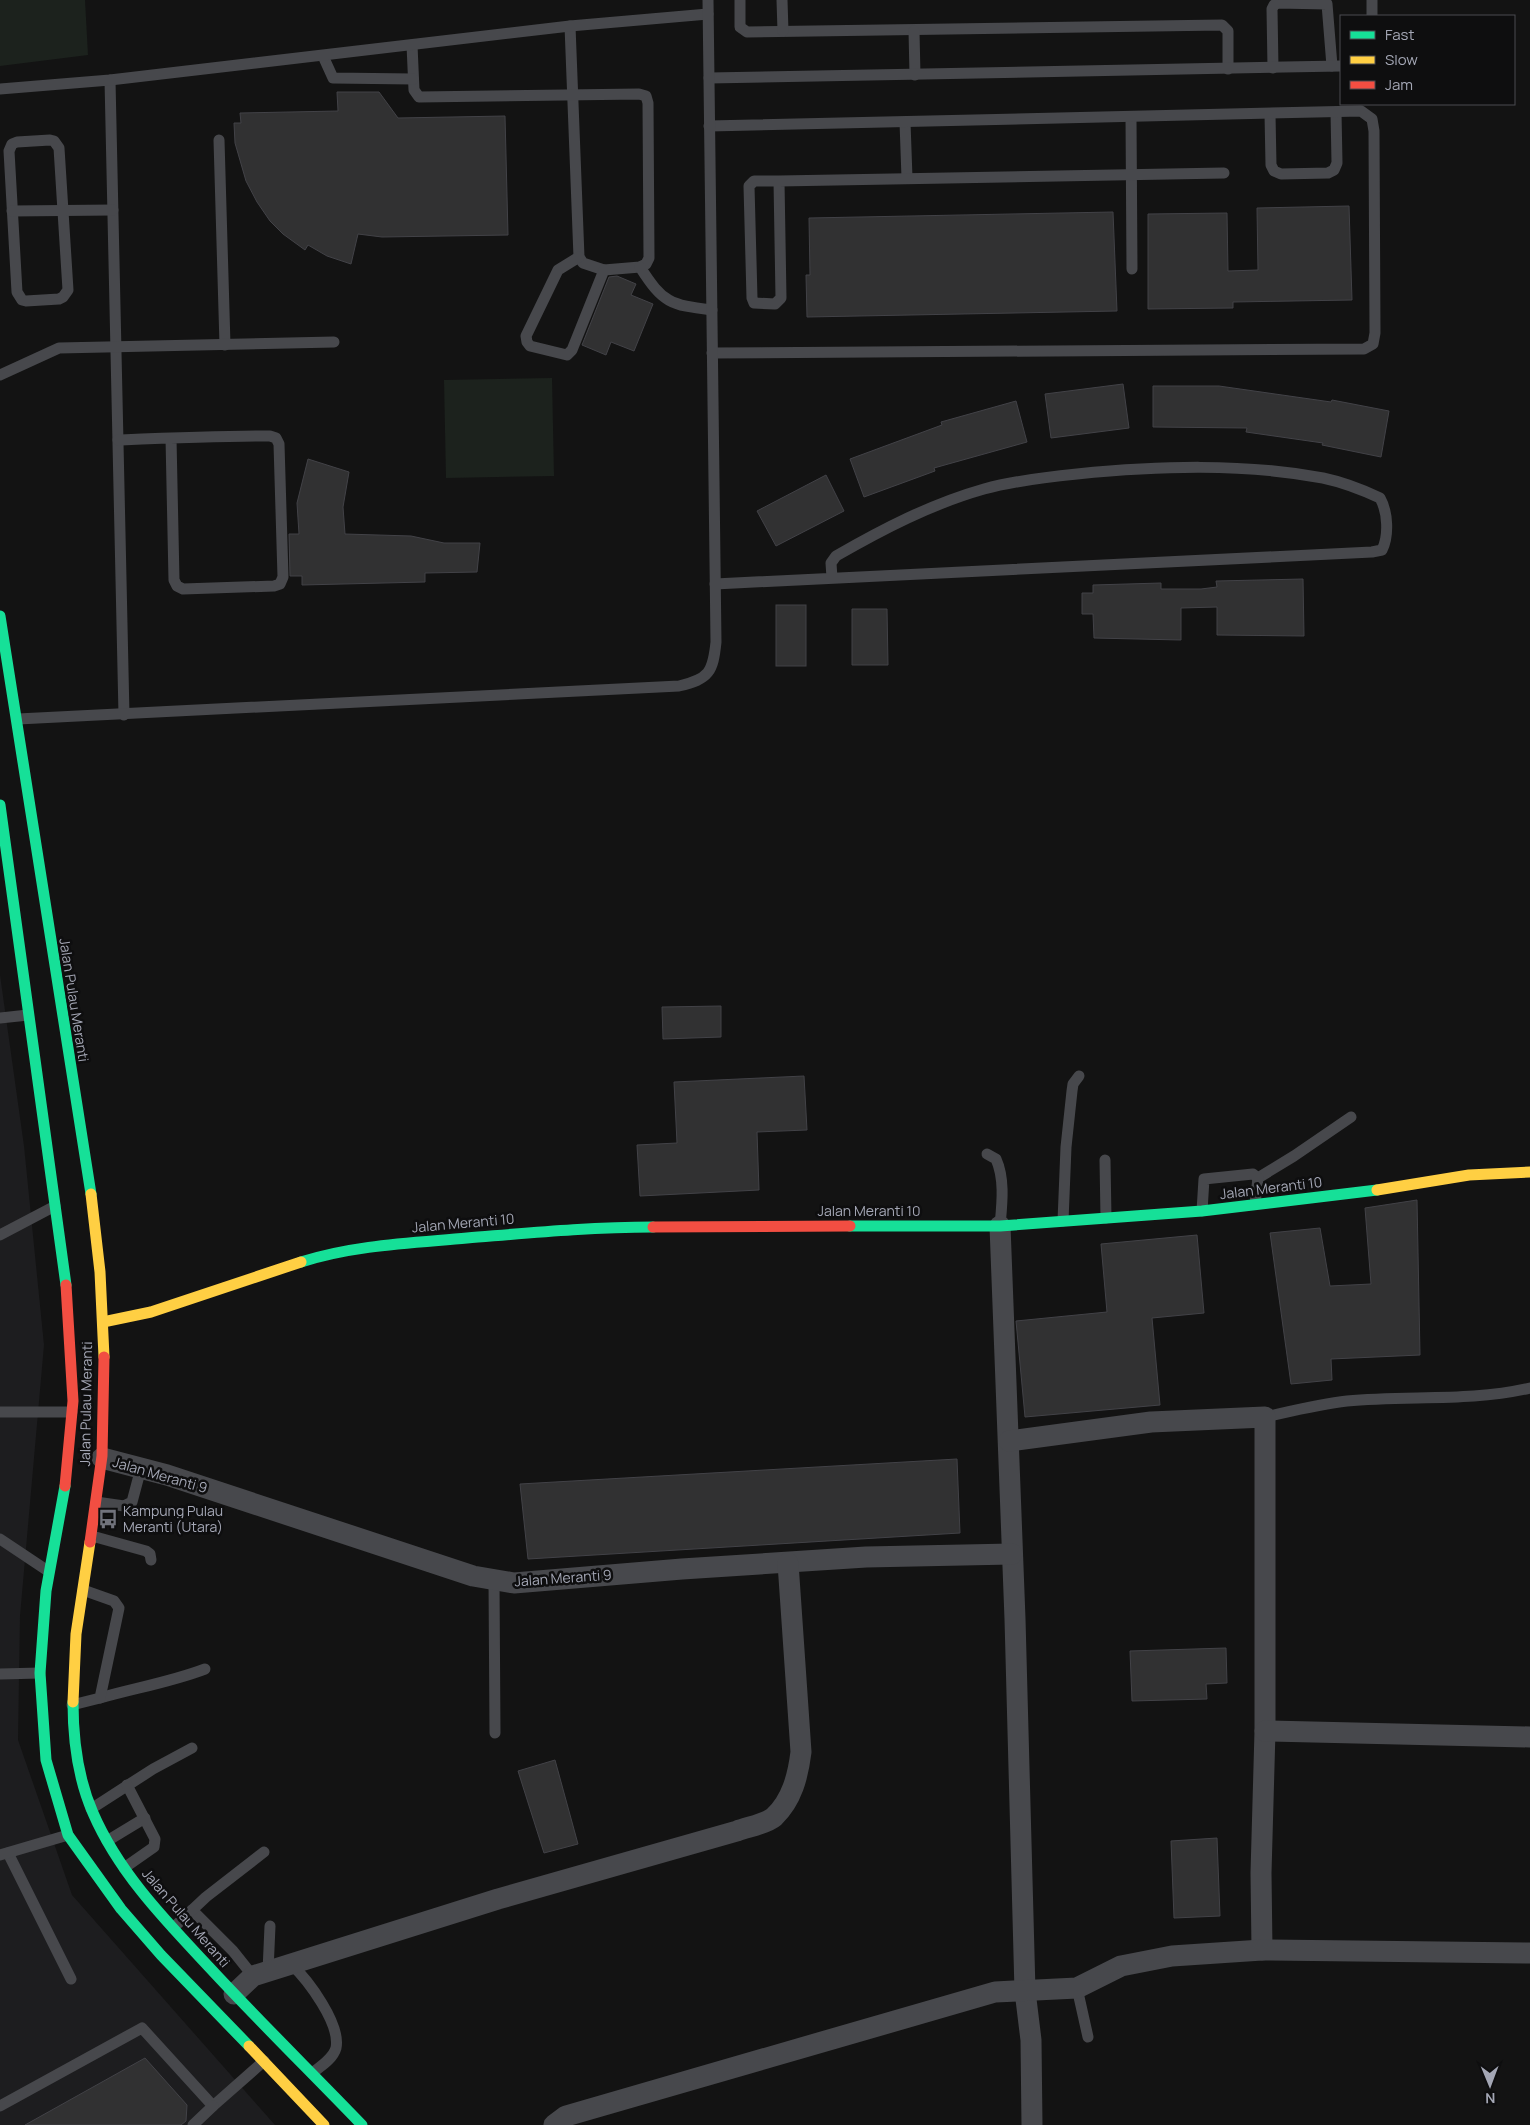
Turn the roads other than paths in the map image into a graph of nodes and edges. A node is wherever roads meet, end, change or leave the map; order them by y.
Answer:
1 (708, 0) edge
2 (740, 0) edge
3 (782, 0) edge
4 (1372, 0) edge
5 (708, 14) junction
6 (1372, 15) edge
7 (570, 26) junction
8 (914, 31) junction
9 (783, 32) junction
10 (412, 44) junction
11 (323, 56) junction
12 (1336, 66) edge
13 (1273, 68) junction
14 (1228, 69) junction
15 (916, 75) junction
16 (709, 78) junction
17 (413, 79) junction
18 (110, 80) junction
19 (0, 89) edge
20 (574, 93) junction
21 (1336, 112) junction
22 (1270, 114) junction
23 (1131, 117) junction
24 (905, 122) junction
25 (710, 126) junction
26 (219, 140) dead end
27 (1224, 173) dead end
28 (1133, 174) junction
29 (907, 178) junction
30 (778, 181) junction
31 (63, 210) junction
32 (113, 210) junction
33 (12, 211) junction
34 (579, 257) junction
35 (640, 267) junction
36 (1132, 269) dead end
37 (604, 270) junction
38 (712, 310) junction
39 (334, 342) dead end
40 (225, 345) junction
41 (116, 348) junction
42 (712, 352) junction
43 (0, 375) edge
44 (171, 438) junction
45 (118, 440) junction
46 (832, 578) junction
47 (715, 584) junction
48 (0, 616) edge
49 (124, 715) junction
50 (18, 719) junction
51 (0, 805) edge
52 (4, 878) edge
53 (28, 1015) junction
54 (0, 1018) edge
55 (1079, 1076) dead end
56 (1351, 1116) dead end
57 (987, 1154) dead end
58 (1105, 1160) dead end
59 (1530, 1172) edge
60 (1258, 1178) junction
61 (1255, 1204) junction
62 (55, 1206) junction
63 (1202, 1212) junction
64 (1106, 1218) junction
65 (1063, 1221) junction
66 (1000, 1226) junction
67 (0, 1235) edge
68 (103, 1322) junction
69 (1530, 1388) edge
70 (0, 1412) edge
71 (72, 1412) junction
72 (1265, 1417) junction
73 (1009, 1441) junction
74 (102, 1458) junction
75 (141, 1468) junction
76 (96, 1502) junction
77 (92, 1536) junction
78 (0, 1538) edge
79 (1012, 1554) junction
80 (150, 1560) dead end
81 (788, 1563) junction
82 (50, 1572) junction
83 (494, 1580) junction
84 (83, 1590) junction
85 (205, 1669) dead end
86 (40, 1673) junction
87 (0, 1674) edge
88 (100, 1698) junction
89 (71, 1705) junction
90 (1265, 1731) junction
91 (495, 1733) dead end
92 (1530, 1737) edge
93 (192, 1748) dead end
94 (127, 1785) junction
95 (91, 1809) junction
96 (145, 1818) junction
97 (68, 1835) junction
98 (106, 1841) junction
99 (264, 1852) dead end
100 (4, 1854) edge
101 (124, 1869) junction
102 (192, 1910) junction
103 (270, 1926) dead end
104 (173, 1928) junction
105 (1262, 1950) junction
106 (1530, 1953) edge
107 (292, 1964) junction
108 (260, 1973) junction
109 (71, 1979) dead end
110 (1077, 1988) junction
111 (1025, 1991) junction
112 (234, 1994) junction
113 (1088, 2037) dead end
114 (264, 2061) junction
115 (312, 2074) junction
116 (0, 2106) edge
117 (213, 2106) junction
118 (193, 2125) edge
119 (324, 2125) edge
120 (362, 2125) edge
121 (554, 2125) edge
122 (1032, 2125) edge

1 - 5 lane
2 - 9 lane
3 - 9 lane
4 - 6 lane
5 - 7 lane
5 - 16 lane
7 - 10 lane
7 - 20 lane
8 - 9 lane
8 - 14 lane
8 - 15 lane
10 - 11 lane
10 - 17 lane
11 - 17 lane
11 - 18 lane
12 - 13 lane
12 - 13 lane
13 - 14 lane
14 - 15 lane
15 - 16 lane
16 - 25 lane
17 - 20 lane
18 - 19 lane
18 - 32 lane
20 - 34 lane
20 - 35 lane
21 - 22 lane
21 - 22 lane
21 - 42 lane
22 - 23 lane
23 - 24 lane
23 - 28 lane
24 - 25 lane
24 - 29 lane
25 - 38 lane
26 - 40 lane
27 - 28 lane
28 - 29 lane
28 - 36 lane
29 - 30 lane
30 - 30 lane
31 - 32 lane
31 - 33 lane
31 - 33 lane
31 - 33 lane
32 - 41 lane
34 - 37 lane
34 - 37 lane
35 - 37 lane
35 - 38 lane
38 - 42 lane
39 - 40 lane
40 - 41 lane
41 - 43 lane
41 - 45 lane
42 - 47 lane
44 - 44 lane
44 - 45 lane
45 - 49 lane
46 - 46 lane
46 - 47 lane
47 - 49 lane
48 - 50 main road, Jalan Pulau Meranti
49 - 50 lane
50 - 68 main road, Jalan Pulau Meranti
51 - 52 main road, Jalan Pulau Meranti
52 - 53 main road, Jalan Pulau Meranti
53 - 54 lane
53 - 62 main road, Jalan Pulau Meranti
55 - 65 lane
56 - 60 lane
57 - 66 lane
58 - 64 lane
59 - 61 main road, Jalan Meranti 10
60 - 61 lane
60 - 63 lane
61 - 63 main road, Jalan Meranti 10
62 - 67 lane
62 - 71 main road, Jalan Pulau Meranti
63 - 64 main road, Jalan Meranti 10
64 - 65 main road, Jalan Meranti 10
65 - 66 main road, Jalan Meranti 10
66 - 68 main road, Jalan Meranti 10
66 - 73 street
68 - 74 main road, Jalan Pulau Meranti
69 - 72 lane
70 - 71 lane
71 - 82 main road, Jalan Pulau Meranti
72 - 73 street
72 - 90 street
73 - 79 street
74 - 75 street, Jalan Meranti 9
74 - 76 main road, Jalan Pulau Meranti
75 - 76 lane
75 - 83 street, Jalan Meranti 9
76 - 77 main road, Jalan Pulau Meranti
77 - 80 lane
77 - 84 main road, Jalan Pulau Meranti
78 - 82 lane
79 - 81 street, Jalan Meranti 9
79 - 111 street
81 - 83 street, Jalan Meranti 9
81 - 107 street
82 - 86 main road, Jalan Pulau Meranti
83 - 91 lane
84 - 88 lane
84 - 89 main road, Jalan Pulau Meranti
85 - 88 lane
86 - 87 lane
86 - 97 main road, Jalan Pulau Meranti
88 - 89 lane
89 - 95 main road, Jalan Pulau Meranti
90 - 92 street
90 - 105 street
93 - 94 lane
94 - 95 lane
94 - 96 lane
95 - 98 main road, Jalan Pulau Meranti
96 - 98 lane
96 - 101 lane
97 - 100 lane
97 - 114 main road, Jalan Pulau Meranti
98 - 101 main road, Jalan Pulau Meranti
99 - 102 lane
100 - 109 lane
101 - 104 main road, Jalan Pulau Meranti
102 - 104 lane
102 - 108 lane
103 - 108 lane
104 - 112 main road, Jalan Pulau Meranti
105 - 106 street
105 - 110 street
107 - 108 street
107 - 115 lane
108 - 112 street
110 - 111 street
110 - 113 lane
111 - 121 street
111 - 122 street
112 - 115 main road, Jalan Pulau Meranti
114 - 117 lane
114 - 119 main road, Jalan Pulau Meranti
115 - 120 main road, Jalan Pulau Meranti
116 - 117 lane
117 - 118 lane

